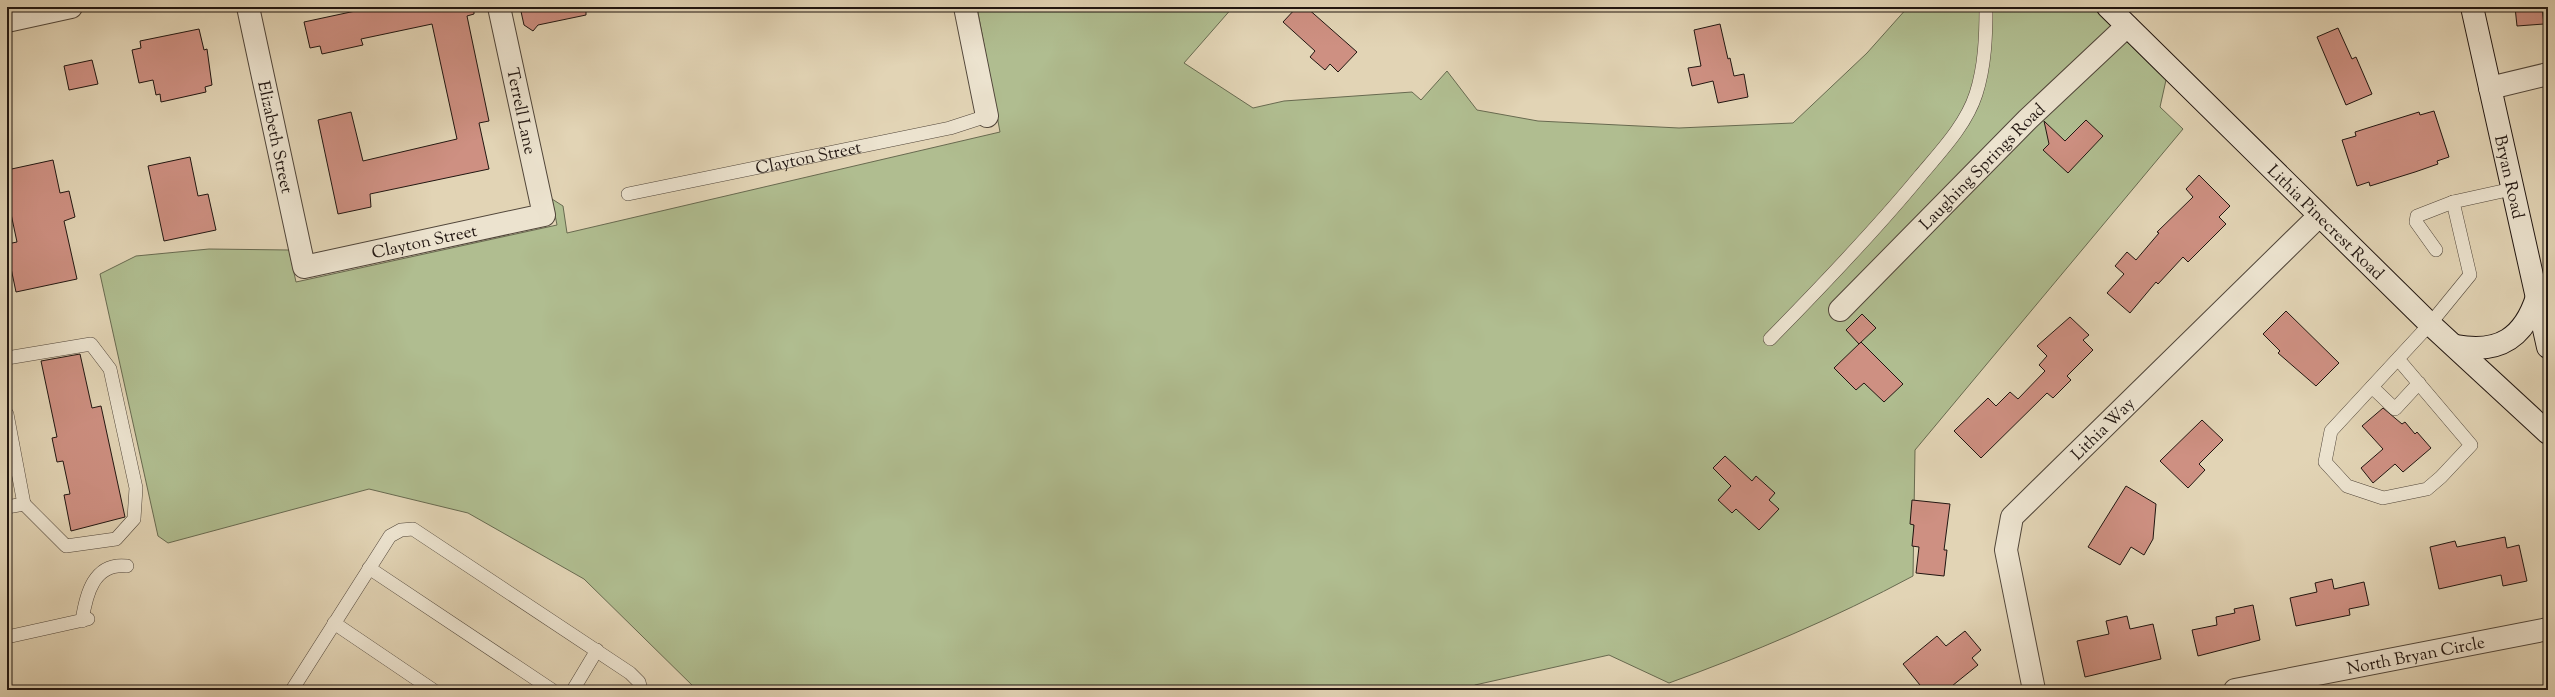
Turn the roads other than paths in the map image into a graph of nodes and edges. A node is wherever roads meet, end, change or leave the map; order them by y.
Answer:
1 (71, 7) edge
2 (248, 7) edge
3 (499, 7) edge
4 (965, 7) edge
5 (1986, 7) edge
6 (2108, 7) edge
7 (2472, 7) edge
8 (10, 16) edge
9 (2127, 26) junction
10 (2548, 74) edge
11 (2490, 88) junction
12 (987, 116) joint
13 (2512, 189) junction
14 (628, 194) dead end
15 (2453, 202) junction
16 (544, 215) joint
17 (2319, 216) junction
18 (2436, 250) dead end
19 (304, 267) joint
20 (2537, 297) junction
21 (1840, 310) dead end
22 (2430, 324) junction
23 (1770, 339) dead end
24 (2548, 345) edge
25 (2456, 346) junction
26 (7, 358) edge
27 (2398, 360) junction
28 (2419, 383) junction
29 (2372, 387) junction
30 (7, 414) edge
31 (2548, 433) edge
32 (24, 504) junction
33 (7, 507) edge
34 (127, 566) dead end
35 (369, 568) junction
36 (334, 623) junction
37 (2548, 629) edge
38 (7, 637) edge
39 (596, 650) junction
40 (292, 690) edge
41 (433, 690) edge
42 (552, 690) edge
43 (574, 690) edge
44 (641, 690) edge
45 (2034, 690) edge
46 (2235, 690) edge

1 - 8 street
2 - 19 street, Elizabeth Street
3 - 16 street, Terrell Lane
4 - 12 street
5 - 23 lane
6 - 9 street, Lithia Pinecrest Road
7 - 11 street, Bryan Road
9 - 17 street, Lithia Pinecrest Road
9 - 21 street, Laughing Springs Road
10 - 11 street
11 - 13 street, Bryan Road
12 - 14 lane, Clayton Street
13 - 15 lane
13 - 20 street, Bryan Road
15 - 18 lane
15 - 22 lane
16 - 19 street, Clayton Street
17 - 22 street, Lithia Pinecrest Road
17 - 45 street, Lithia Way
20 - 24 street, Bryan Road
20 - 25 street
22 - 25 street, Lithia Pinecrest Road
22 - 27 lane
25 - 31 street, Lithia Pinecrest Road
26 - 32 lane
27 - 28 lane
27 - 29 lane
28 - 29 lane
28 - 29 lane
30 - 32 lane
32 - 33 lane
34 - 38 lane
35 - 36 lane
35 - 39 lane
35 - 42 lane
36 - 40 lane
36 - 41 lane
37 - 46 street, North Bryan Circle
39 - 43 lane
39 - 44 lane

